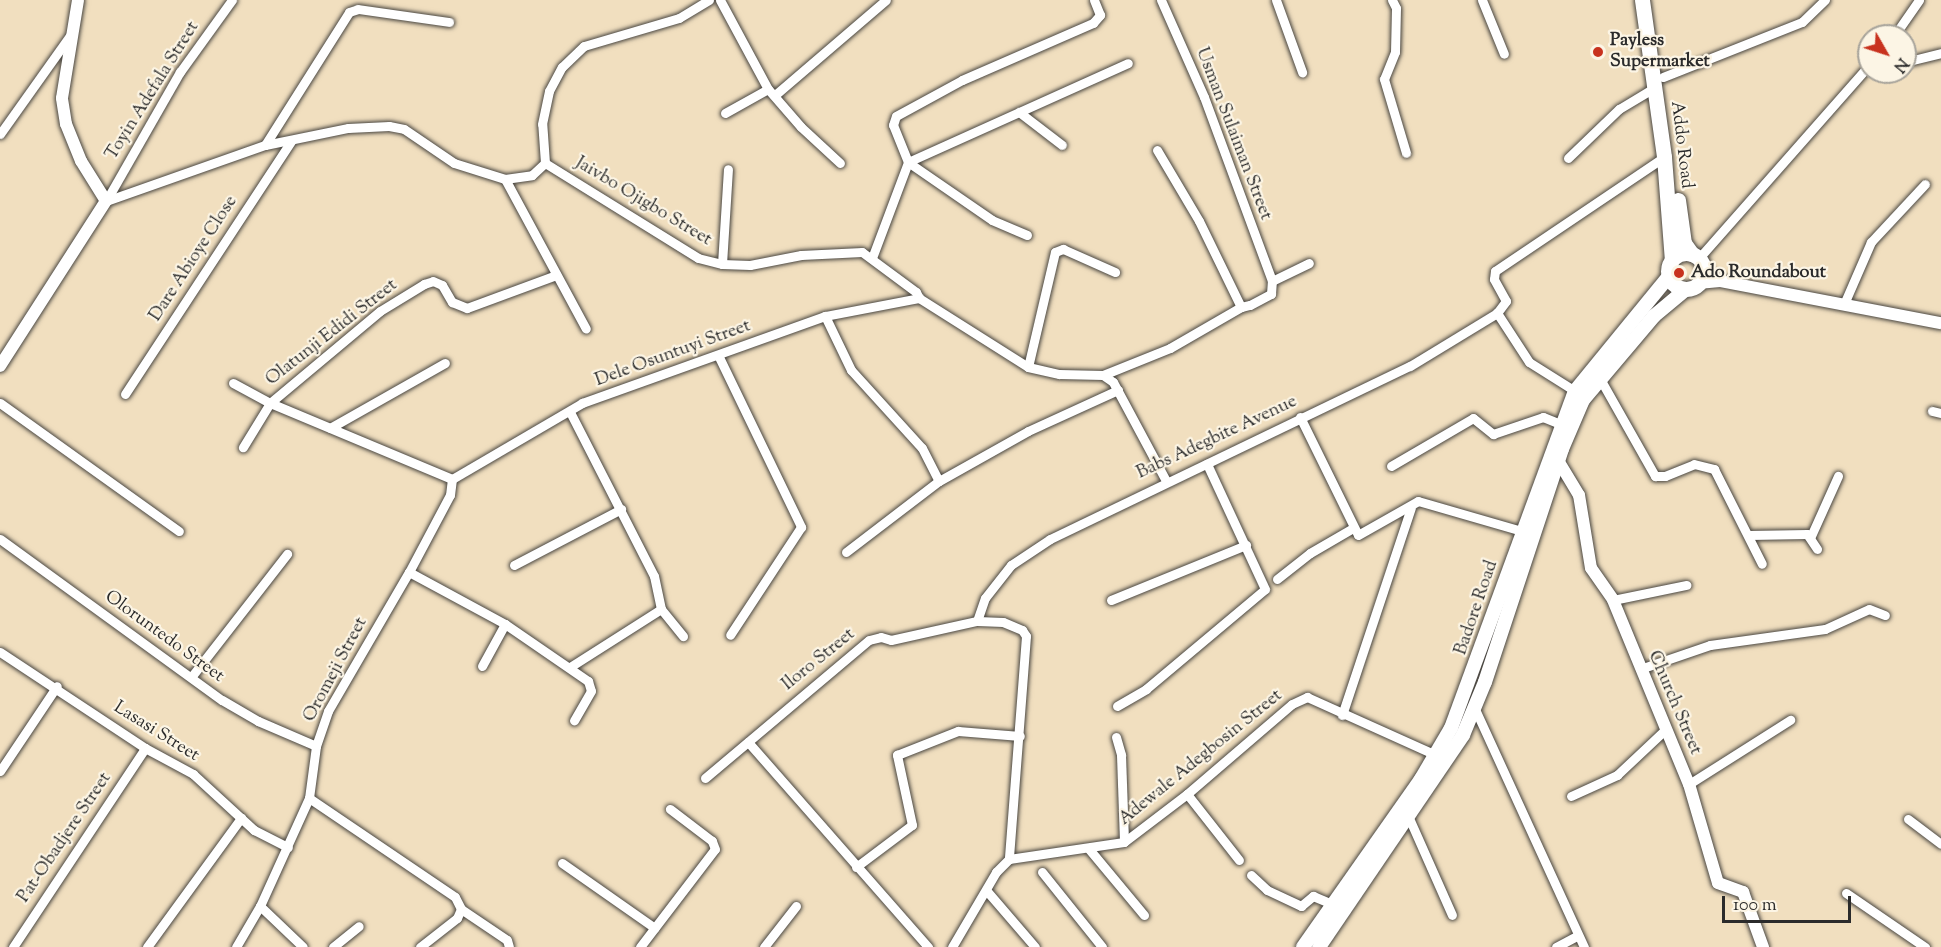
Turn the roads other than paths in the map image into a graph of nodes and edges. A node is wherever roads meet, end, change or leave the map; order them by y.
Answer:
1 (232, 0) edge
2 (709, 0) edge
3 (720, 0) edge
4 (886, 0) edge
5 (1094, 0) edge
6 (1161, 0) edge
7 (1276, 0) edge
8 (1392, 0) edge
9 (1482, 0) edge
10 (1642, 0) edge
11 (1652, 0) edge
12 (1825, 0) edge
13 (1919, 0) edge
14 (75, 1) edge
15 (449, 22) dead end
16 (1902, 24) edge
17 (71, 34) junction
18 (1941, 53) edge
19 (1504, 54) dead end
20 (1917, 59) edge
21 (1128, 63) dead end
22 (1302, 72) dead end
23 (1857, 81) edge
24 (1659, 82) junction
25 (772, 92) junction
26 (1019, 112) junction
27 (725, 113) dead end
28 (0, 134) edge
29 (291, 141) junction
30 (265, 145) junction
31 (1062, 145) dead end
32 (1156, 150) dead end
33 (1406, 153) dead end
34 (1664, 157) junction
35 (1568, 158) dead end
36 (908, 162) junction
37 (545, 163) junction
38 (840, 163) dead end
39 (728, 169) dead end
40 (505, 179) junction
41 (1925, 184) dead end
42 (106, 201) junction
43 (1027, 235) dead end
44 (872, 258) junction
45 (1672, 260) junction
46 (1309, 263) dead end
47 (722, 264) junction
48 (1695, 271) junction
49 (1115, 272) dead end
50 (556, 275) junction
51 (1669, 276) junction
52 (1272, 280) junction
53 (919, 298) junction
54 (1844, 304) junction
55 (1240, 307) junction
56 (1497, 313) junction
57 (825, 316) junction
58 (1941, 323) edge
59 (586, 329) dead end
60 (719, 357) junction
61 (445, 363) dead end
62 (0, 366) edge
63 (1028, 367) junction
64 (1103, 375) junction
65 (1599, 377) junction
66 (233, 383) dead end
67 (1118, 390) junction
68 (1575, 391) junction
69 (125, 394) dead end
70 (0, 403) edge
71 (270, 403) junction
72 (570, 412) junction
73 (1300, 417) junction
74 (1560, 424) junction
75 (330, 428) junction
76 (243, 447) dead end
77 (1559, 462) junction
78 (1207, 464) junction
79 (1391, 465) dead end
80 (1838, 476) dead end
81 (452, 479) junction
82 (939, 481) junction
83 (1166, 481) junction
84 (1411, 508) junction
85 (621, 509) junction
86 (1353, 528) junction
87 (179, 531) dead end
88 (1522, 531) junction
89 (1749, 535) junction
90 (1811, 536) junction
91 (0, 539) edge
92 (1246, 544) junction
93 (1817, 549) dead end
94 (846, 552) dead end
95 (286, 554) dead end
96 (1762, 564) dead end
97 (514, 565) dead end
98 (409, 572) junction
99 (1277, 579) dead end
100 (1686, 585) dead end
101 (1111, 600) dead end
102 (1612, 600) junction
103 (660, 609) junction
104 (1885, 615) dead end
105 (977, 621) junction
106 (505, 624) junction
107 (730, 635) dead end
108 (683, 636) dead end
109 (0, 652) edge
110 (482, 666) dead end
111 (570, 667) junction
112 (1640, 669) junction
113 (192, 676) junction
114 (57, 686) junction
115 (1117, 706) dead end
116 (1475, 709) junction
117 (1342, 715) junction
118 (1790, 720) dead end
119 (574, 721) dead end
120 (1665, 730) junction
121 (1020, 736) junction
122 (1116, 737) dead end
123 (748, 742) junction
124 (316, 746) junction
125 (145, 748) junction
126 (1436, 755) junction
127 (0, 771) edge
128 (705, 778) dead end
129 (1689, 784) junction
130 (1188, 794) junction
131 (1571, 796) dead end
132 (309, 798) junction
133 (670, 809) dead end
134 (241, 818) junction
135 (1408, 818) junction
136 (1908, 819) dead end
137 (1124, 842) junction
138 (1941, 844) edge
139 (288, 848) junction
140 (1089, 849) junction
141 (1009, 860) junction
142 (1239, 860) dead end
143 (562, 863) dead end
144 (856, 867) junction
145 (1042, 872) dead end
146 (1251, 875) dead end
147 (986, 890) junction
148 (1846, 893) dead end
149 (1332, 904) junction
150 (260, 906) junction
151 (796, 906) dead end
152 (461, 909) junction
153 (1144, 915) dead end
154 (1452, 915) dead end
155 (359, 926) dead end
156 (655, 928) junction
157 (1577, 936) junction
158 (13, 947) edge
159 (147, 947) edge
160 (236, 947) edge
161 (303, 947) edge
162 (333, 947) edge
163 (420, 947) edge
164 (509, 947) edge
165 (640, 947) edge
166 (764, 947) edge
167 (928, 947) edge
168 (952, 947) edge
169 (1035, 947) edge
170 (1102, 947) edge
171 (1303, 947) edge
172 (1319, 947) edge
173 (1556, 947) edge
174 (1584, 947) edge
175 (1763, 947) edge
176 (1925, 947) edge

1 - 42 street, Toyin Adefala Street
2 - 37 street
3 - 25 street
4 - 25 street
5 - 36 street
6 - 52 street, Usman Sulaiman Street
7 - 22 street
8 - 33 street
9 - 19 street
10 - 24 main road, Addo Road
11 - 24 main road, Addo Road
12 - 24 street
13 - 16 street
14 - 17 street
15 - 30 street
17 - 28 street
17 - 42 street
18 - 20 street
21 - 26 street
23 - 48 street
24 - 34 main road, Addo Road
24 - 35 street
24 - 48 main road, Addo Road
25 - 27 street
25 - 38 street
26 - 31 street
26 - 36 street
29 - 30 street
29 - 40 street
29 - 69 street, Dare Abioye Close
30 - 42 street
32 - 55 street
34 - 45 main road, Addo Road
34 - 56 street
36 - 43 street
36 - 44 street
37 - 40 street
37 - 47 street, Jaivbo Ojigbo Street
39 - 47 street
40 - 50 street
41 - 54 street
42 - 62 street
44 - 47 street, Jaivbo Ojigbo Street
44 - 53 street, Jaivbo Ojigbo Street
45 - 48 main road
45 - 51 main road, Addo Road
46 - 52 street
48 - 51 main road
48 - 54 street
48 - 65 main road, Badore Road
49 - 63 street
50 - 59 street
50 - 71 street, Olatunji Edidi Street
51 - 68 main road, Badore Road
52 - 55 street
53 - 57 street, Dele Osuntuyi Street
53 - 63 street, Jaivbo Ojigbo Street
54 - 58 street
55 - 64 street
56 - 68 street
56 - 73 street, Babs Adegbite Avenue
57 - 60 street, Dele Osuntuyi Street
57 - 82 street
60 - 72 street, Dele Osuntuyi Street
60 - 107 street
61 - 75 street
63 - 64 street, Jaivbo Ojigbo Street
64 - 67 street
65 - 77 main road, Badore Road
65 - 89 street
66 - 71 street
67 - 82 street
67 - 83 street
68 - 74 main road, Badore Road
70 - 87 street
71 - 75 street, Olatunji Edidi Street
71 - 76 street
72 - 81 street, Dele Osuntuyi Street
72 - 85 street
73 - 78 street, Babs Adegbite Avenue
73 - 86 street
74 - 79 street
74 - 88 main road, Badore Road
75 - 81 street, Olatunji Edidi Street
77 - 102 street, Church Street
77 - 116 main road, Badore Road
78 - 83 street, Babs Adegbite Avenue
78 - 92 street
80 - 90 street
81 - 98 street, Oromeji Street
82 - 94 street
83 - 105 street, Babs Adegbite Avenue
84 - 86 street
84 - 88 street
84 - 117 street
85 - 97 street
85 - 103 street
86 - 99 street
88 - 126 main road, Badore Road
89 - 90 street
89 - 96 street
90 - 93 street
91 - 113 street, Oloruntedo Street
92 - 101 street
92 - 115 street
95 - 113 street
98 - 106 street
98 - 124 street, Oromeji Street
100 - 102 street
102 - 112 street, Church Street
103 - 108 street
103 - 111 street
104 - 112 street
105 - 121 street, Iloro Street
105 - 123 street, Iloro Street
106 - 110 street
106 - 111 street
109 - 114 street, Lasasi Street
111 - 119 street
112 - 120 street, Church Street
113 - 124 street, Oloruntedo Street
114 - 125 street, Lasasi Street
114 - 127 street
116 - 135 main road, Badore Road
116 - 157 street
117 - 126 street, Adewale Adegbosin Street
117 - 130 street, Adewale Adegbosin Street
118 - 129 street
120 - 129 street, Church Street
120 - 131 street
121 - 141 street
121 - 144 street
122 - 137 street
123 - 128 street, Iloro Street
123 - 144 street
124 - 132 street, Oromeji Street
125 - 134 street, Lasasi Street
125 - 158 street, Pat-Obadjere Street
126 - 149 main road, Badore Road
129 - 175 street, Church Street
130 - 137 street, Adewale Adegbosin Street
130 - 142 street
132 - 139 street, Oromeji Street
132 - 152 street
133 - 156 street
134 - 139 street, Lasasi Street
134 - 159 street
135 - 154 street
135 - 172 main road, Badore Road
136 - 138 street
137 - 140 street, Adewale Adegbosin Street
139 - 150 street, Oromeji Street
140 - 141 street, Adewale Adegbosin Street
140 - 153 street
141 - 147 street
143 - 156 street
144 - 167 street
145 - 170 street
146 - 149 street
147 - 168 street
147 - 169 street
148 - 176 street
149 - 171 main road, Badore Road
150 - 160 street, Oromeji Street
150 - 161 street
151 - 166 street
152 - 163 street
152 - 164 street
155 - 162 street
156 - 165 street
157 - 173 street
157 - 174 street

